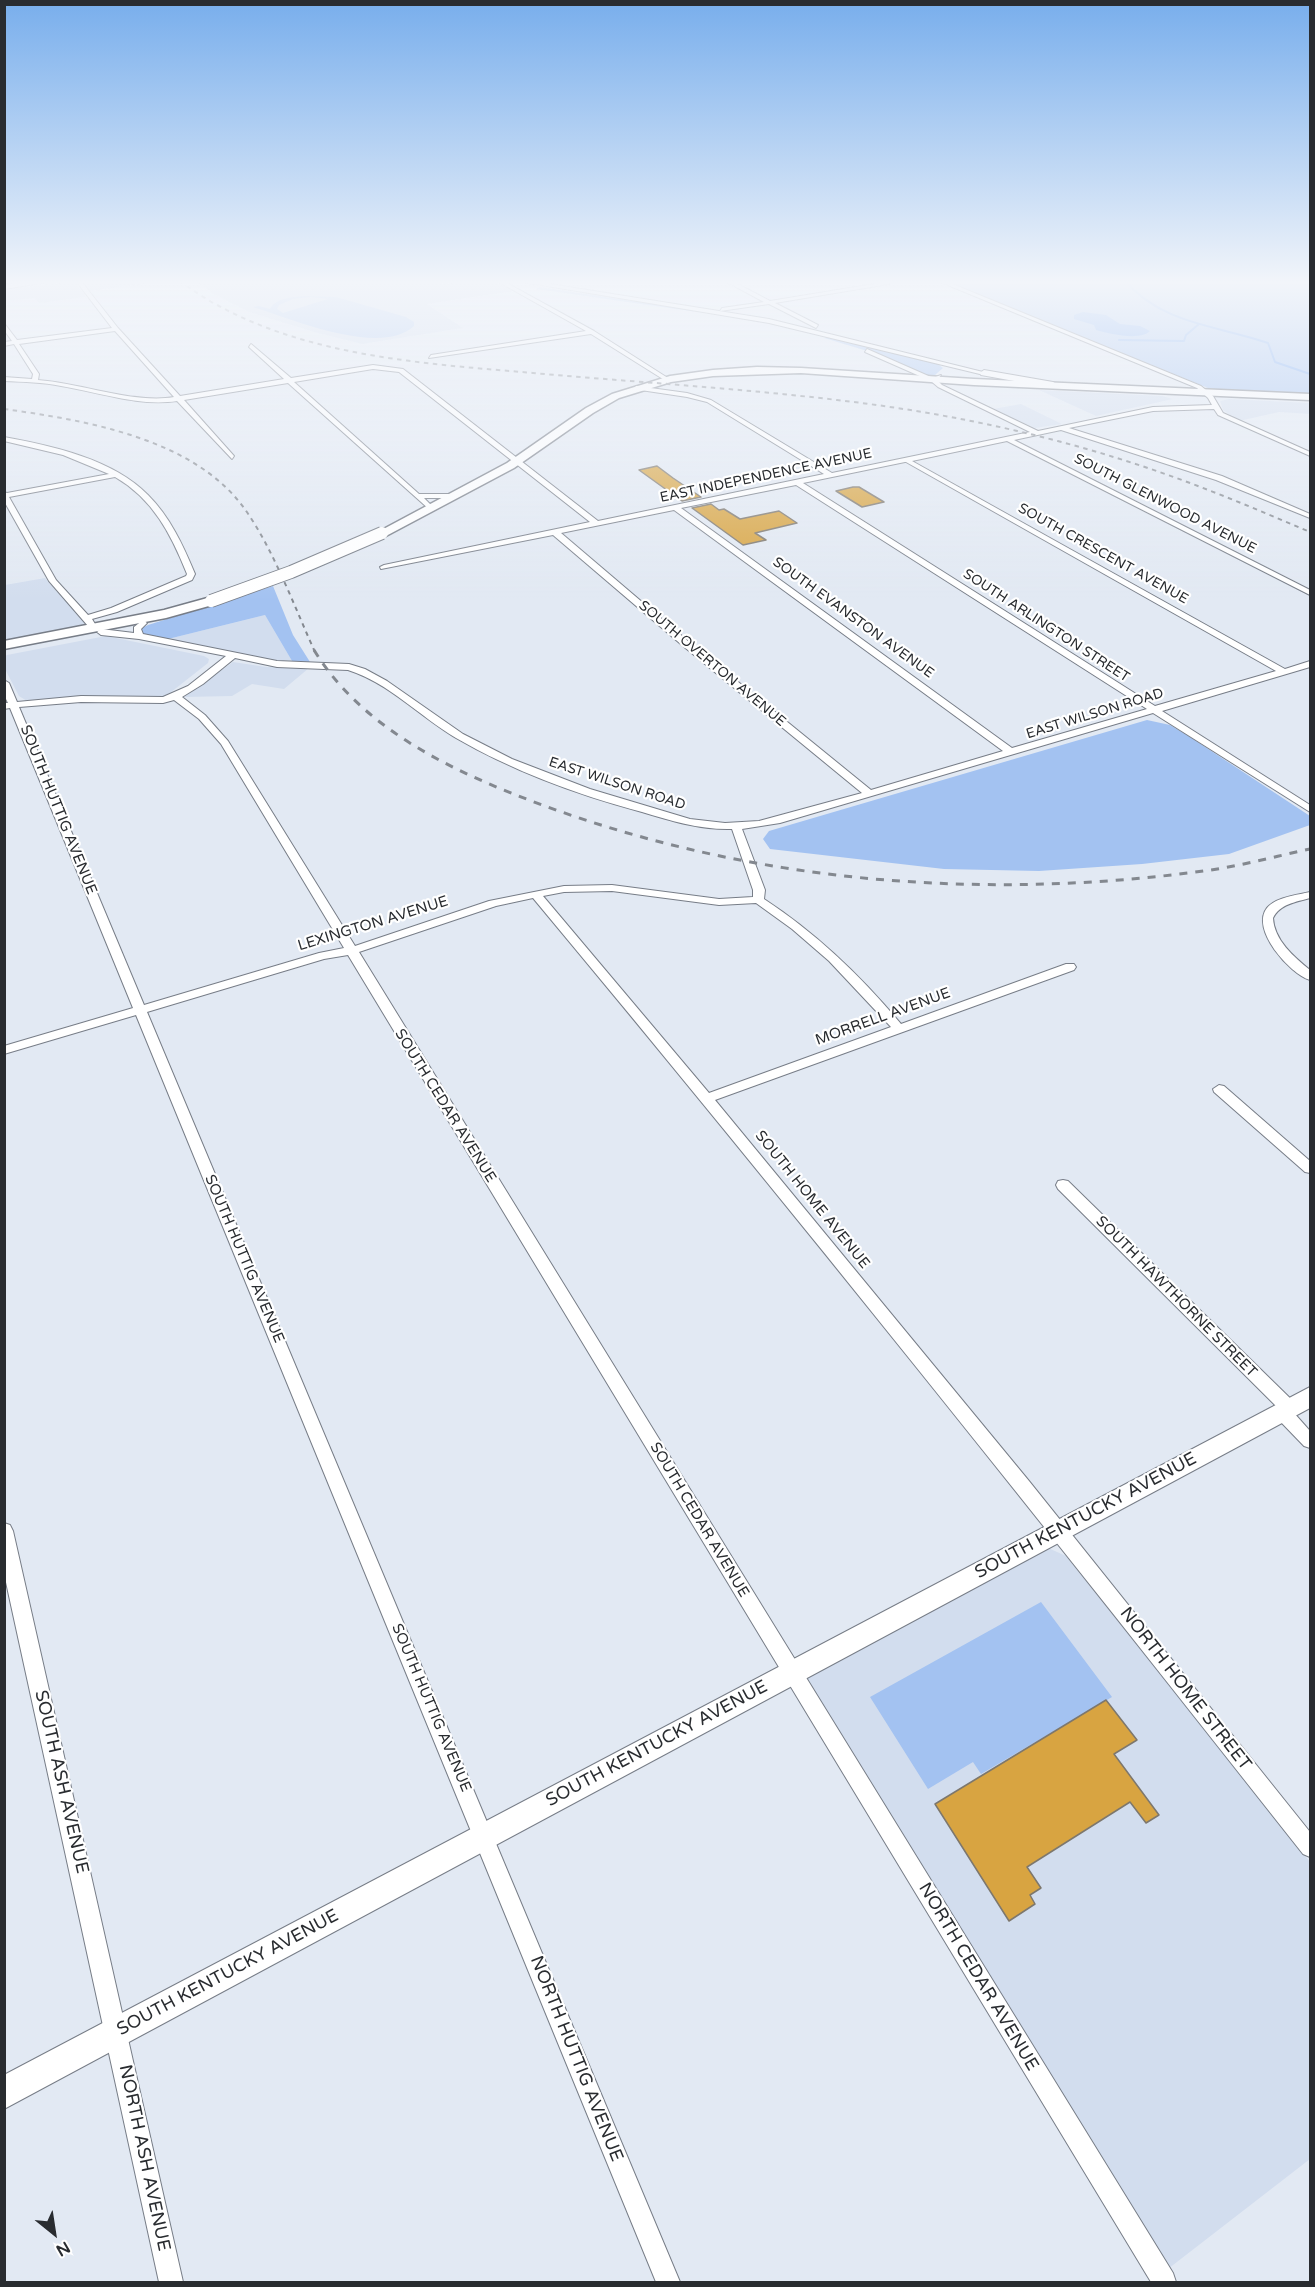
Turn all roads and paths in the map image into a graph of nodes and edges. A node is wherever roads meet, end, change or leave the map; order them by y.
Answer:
1 (87, 388) edge
2 (170, 388) edge
3 (251, 388) edge
4 (297, 388) edge
5 (426, 388) edge
6 (636, 388) joint
7 (945, 388) edge
8 (1073, 388) edge
9 (1082, 388) edge
10 (1185, 388) edge
11 (1095, 389) junction
12 (1311, 397) edge
13 (1174, 398) junction
14 (1211, 399) junction
15 (181, 400) junction
16 (1311, 402) edge
17 (1153, 409) junction
18 (1060, 428) junction
19 (1037, 433) junction
20 (4, 439) edge
21 (1008, 439) junction
22 (1311, 454) edge
23 (232, 457) dead end
24 (519, 460) junction
25 (908, 461) junction
26 (116, 475) junction
27 (832, 476) junction
28 (798, 483) junction
29 (5, 495) edge
30 (419, 496) junction
31 (452, 496) junction
32 (430, 508) junction
33 (676, 508) junction
34 (1311, 516) edge
35 (597, 524) junction
36 (555, 533) junction
37 (384, 567) dead end
38 (1311, 594) edge
39 (166, 614) junction
40 (93, 626) junction
41 (141, 630) junction
42 (4, 645) edge
43 (4, 653) edge
44 (232, 656) junction
45 (1311, 664) edge
46 (1284, 672) junction
47 (4, 683) edge
48 (176, 697) junction
49 (9, 705) edge
50 (1153, 711) junction
51 (1012, 753) junction
52 (870, 794) junction
53 (1311, 809) edge
54 (736, 826) junction
55 (535, 894) junction
56 (1311, 895) edge
57 (758, 900) junction
58 (350, 951) junction
59 (1070, 967) dead end
60 (1305, 973) edge
61 (140, 1010) junction
62 (899, 1029) junction
63 (4, 1050) edge
64 (1219, 1089) dead end
65 (708, 1098) junction
66 (1311, 1168) edge
67 (1063, 1185) dead end
68 (1311, 1396) edge
69 (1285, 1410) junction
70 (1311, 1441) edge
71 (1059, 1530) junction
72 (4, 1531) edge
73 (792, 1672) junction
74 (484, 1836) junction
75 (1311, 1847) edge
76 (117, 2033) junction
77 (4, 2093) edge
78 (171, 2283) edge
79 (668, 2283) edge
80 (1164, 2283) edge

1 - 15 street
2 - 15 street
3 - 15 street
4 - 30 street
5 - 24 street
6 - 24 main road
6 - 27 street
7 - 19 street
8 - 11 main road
9 - 11 main road
10 - 14 street
11 - 13 main road
11 - 14 main road
12 - 14 main road
13 - 14 main road
13 - 17 street, EAST INDEPENDENCE AVENUE
14 - 16 main road
14 - 17 street, EAST INDEPENDENCE AVENUE
14 - 22 street
15 - 23 street
17 - 18 street, EAST INDEPENDENCE AVENUE
18 - 19 street, EAST INDEPENDENCE AVENUE
18 - 34 street
19 - 21 street, EAST INDEPENDENCE AVENUE
20 - 26 street
21 - 25 street, EAST INDEPENDENCE AVENUE
21 - 38 street, SOUTH GLENWOOD AVENUE
24 - 31 main road
24 - 35 street
25 - 27 street, EAST INDEPENDENCE AVENUE
25 - 46 street, SOUTH CRESCENT AVENUE
26 - 29 street
26 - 40 street
27 - 28 street, EAST INDEPENDENCE AVENUE
28 - 33 street, EAST INDEPENDENCE AVENUE
28 - 50 street, SOUTH ARLINGTON STREET
29 - 40 street
30 - 31 street
30 - 32 street
31 - 32 main road
32 - 39 main road, bridge
33 - 35 street, EAST INDEPENDENCE AVENUE
33 - 51 street, SOUTH EVANSTON AVENUE
35 - 36 street, EAST INDEPENDENCE AVENUE
36 - 37 street, EAST INDEPENDENCE AVENUE
36 - 52 street, SOUTH OVERTON AVENUE
39 - 40 main road
39 - 41 main road
40 - 41 main road
40 - 42 main road
40 - 43 main road
41 - 44 street, EAST WILSON ROAD
44 - 48 street
44 - 54 street, EAST WILSON ROAD
45 - 46 street, EAST WILSON ROAD
46 - 50 street, EAST WILSON ROAD
47 - 49 street, SOUTH HUTTIG AVENUE
48 - 49 street
48 - 58 street, SOUTH CEDAR AVENUE
49 - 61 street, SOUTH HUTTIG AVENUE
50 - 51 street, EAST WILSON ROAD
50 - 53 street, SOUTH ARLINGTON STREET
51 - 52 street, EAST WILSON ROAD
52 - 54 street, EAST WILSON ROAD
54 - 57 street
55 - 57 street, LEXINGTON AVENUE
55 - 58 street, LEXINGTON AVENUE
55 - 65 street, SOUTH HOME AVENUE
56 - 60 street
57 - 62 street
58 - 61 street, LEXINGTON AVENUE
58 - 73 street, SOUTH CEDAR AVENUE
59 - 62 street, MORRELL AVENUE
61 - 63 street, LEXINGTON AVENUE
61 - 74 street, SOUTH HUTTIG AVENUE
62 - 65 street, MORRELL AVENUE
64 - 66 street
65 - 71 street, SOUTH HOME AVENUE
67 - 69 street, SOUTH HAWTHORNE STREET
68 - 69 street, SOUTH KENTUCKY AVENUE
69 - 70 street, SOUTH HAWTHORNE STREET
69 - 71 street, SOUTH KENTUCKY AVENUE
71 - 73 street, SOUTH KENTUCKY AVENUE
71 - 75 street, NORTH HOME STREET
72 - 76 street, SOUTH ASH AVENUE
73 - 74 street, SOUTH KENTUCKY AVENUE
73 - 80 street, NORTH CEDAR AVENUE
74 - 76 street, SOUTH KENTUCKY AVENUE
74 - 79 street, NORTH HUTTIG AVENUE
76 - 77 street, SOUTH KENTUCKY AVENUE
76 - 78 street, NORTH ASH AVENUE

